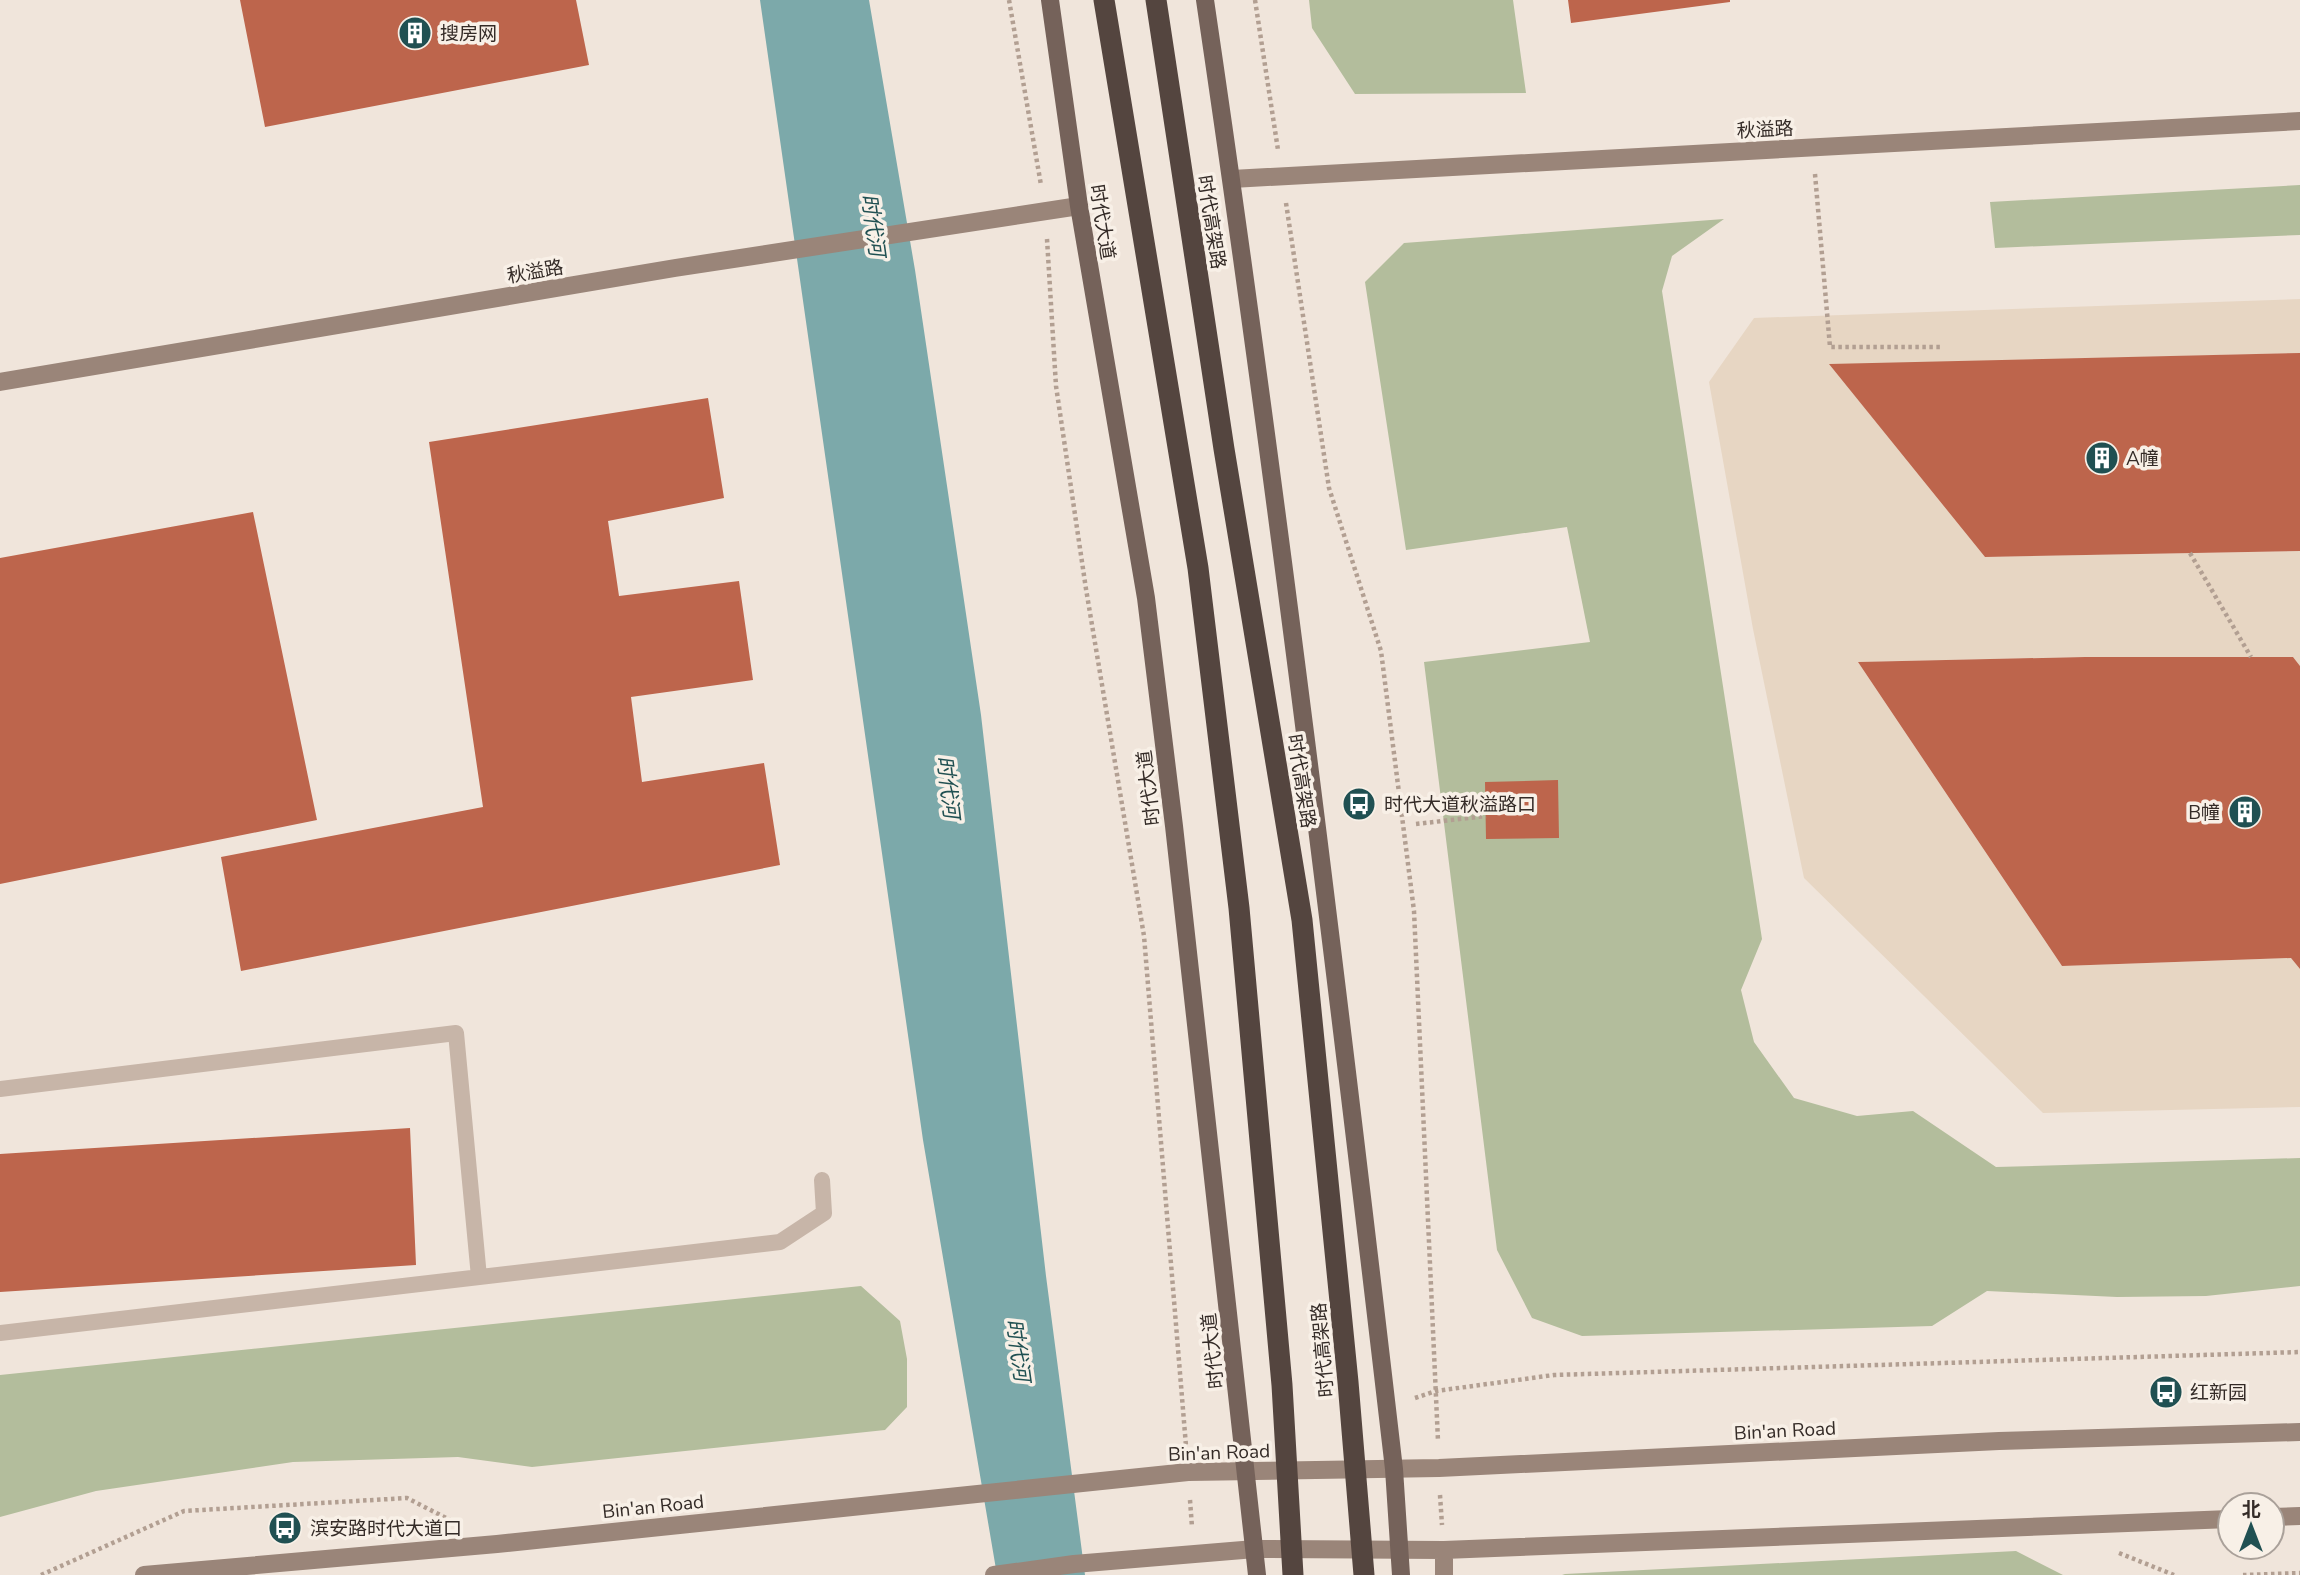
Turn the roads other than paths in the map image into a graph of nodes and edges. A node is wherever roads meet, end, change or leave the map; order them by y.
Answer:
1 (1050, 0) edge
2 (1104, 0) edge
3 (1156, 0) edge
4 (1205, 0) edge
5 (2300, 121) edge
6 (1232, 179) junction
7 (1079, 206) junction
8 (0, 382) edge
9 (0, 1089) edge
10 (822, 1180) dead end
11 (479, 1277) junction
12 (0, 1333) edge
13 (2300, 1432) edge
14 (1394, 1469) junction
15 (1246, 1471) junction
16 (2216, 1520) edge
17 (1255, 1549) junction
18 (1400, 1550) junction
19 (1444, 1550) junction
20 (144, 1575) edge
21 (994, 1575) edge
22 (1256, 1575) edge
23 (1293, 1575) edge
24 (1364, 1575) edge
25 (1401, 1575) edge
26 (1444, 1575) edge

1 - 7 main road, 时代大道
2 - 23 highway, bridge
3 - 24 highway, 时代高架路, bridge
4 - 6 main road
5 - 6 main road, 秋溢路
6 - 14 main road
7 - 8 main road, 秋溢路
7 - 15 main road, 时代大道
9 - 11 lane
10 - 11 lane
11 - 12 lane
13 - 14 main road, Bin'an Road
14 - 15 main road, Bin'an Road
14 - 18 main road
15 - 17 main road, 时代大道
15 - 20 main road, Bin'an Road
16 - 19 main road
17 - 18 main road
17 - 21 main road
17 - 22 main road, 时代大道
18 - 19 main road
18 - 25 main road
19 - 26 main road

